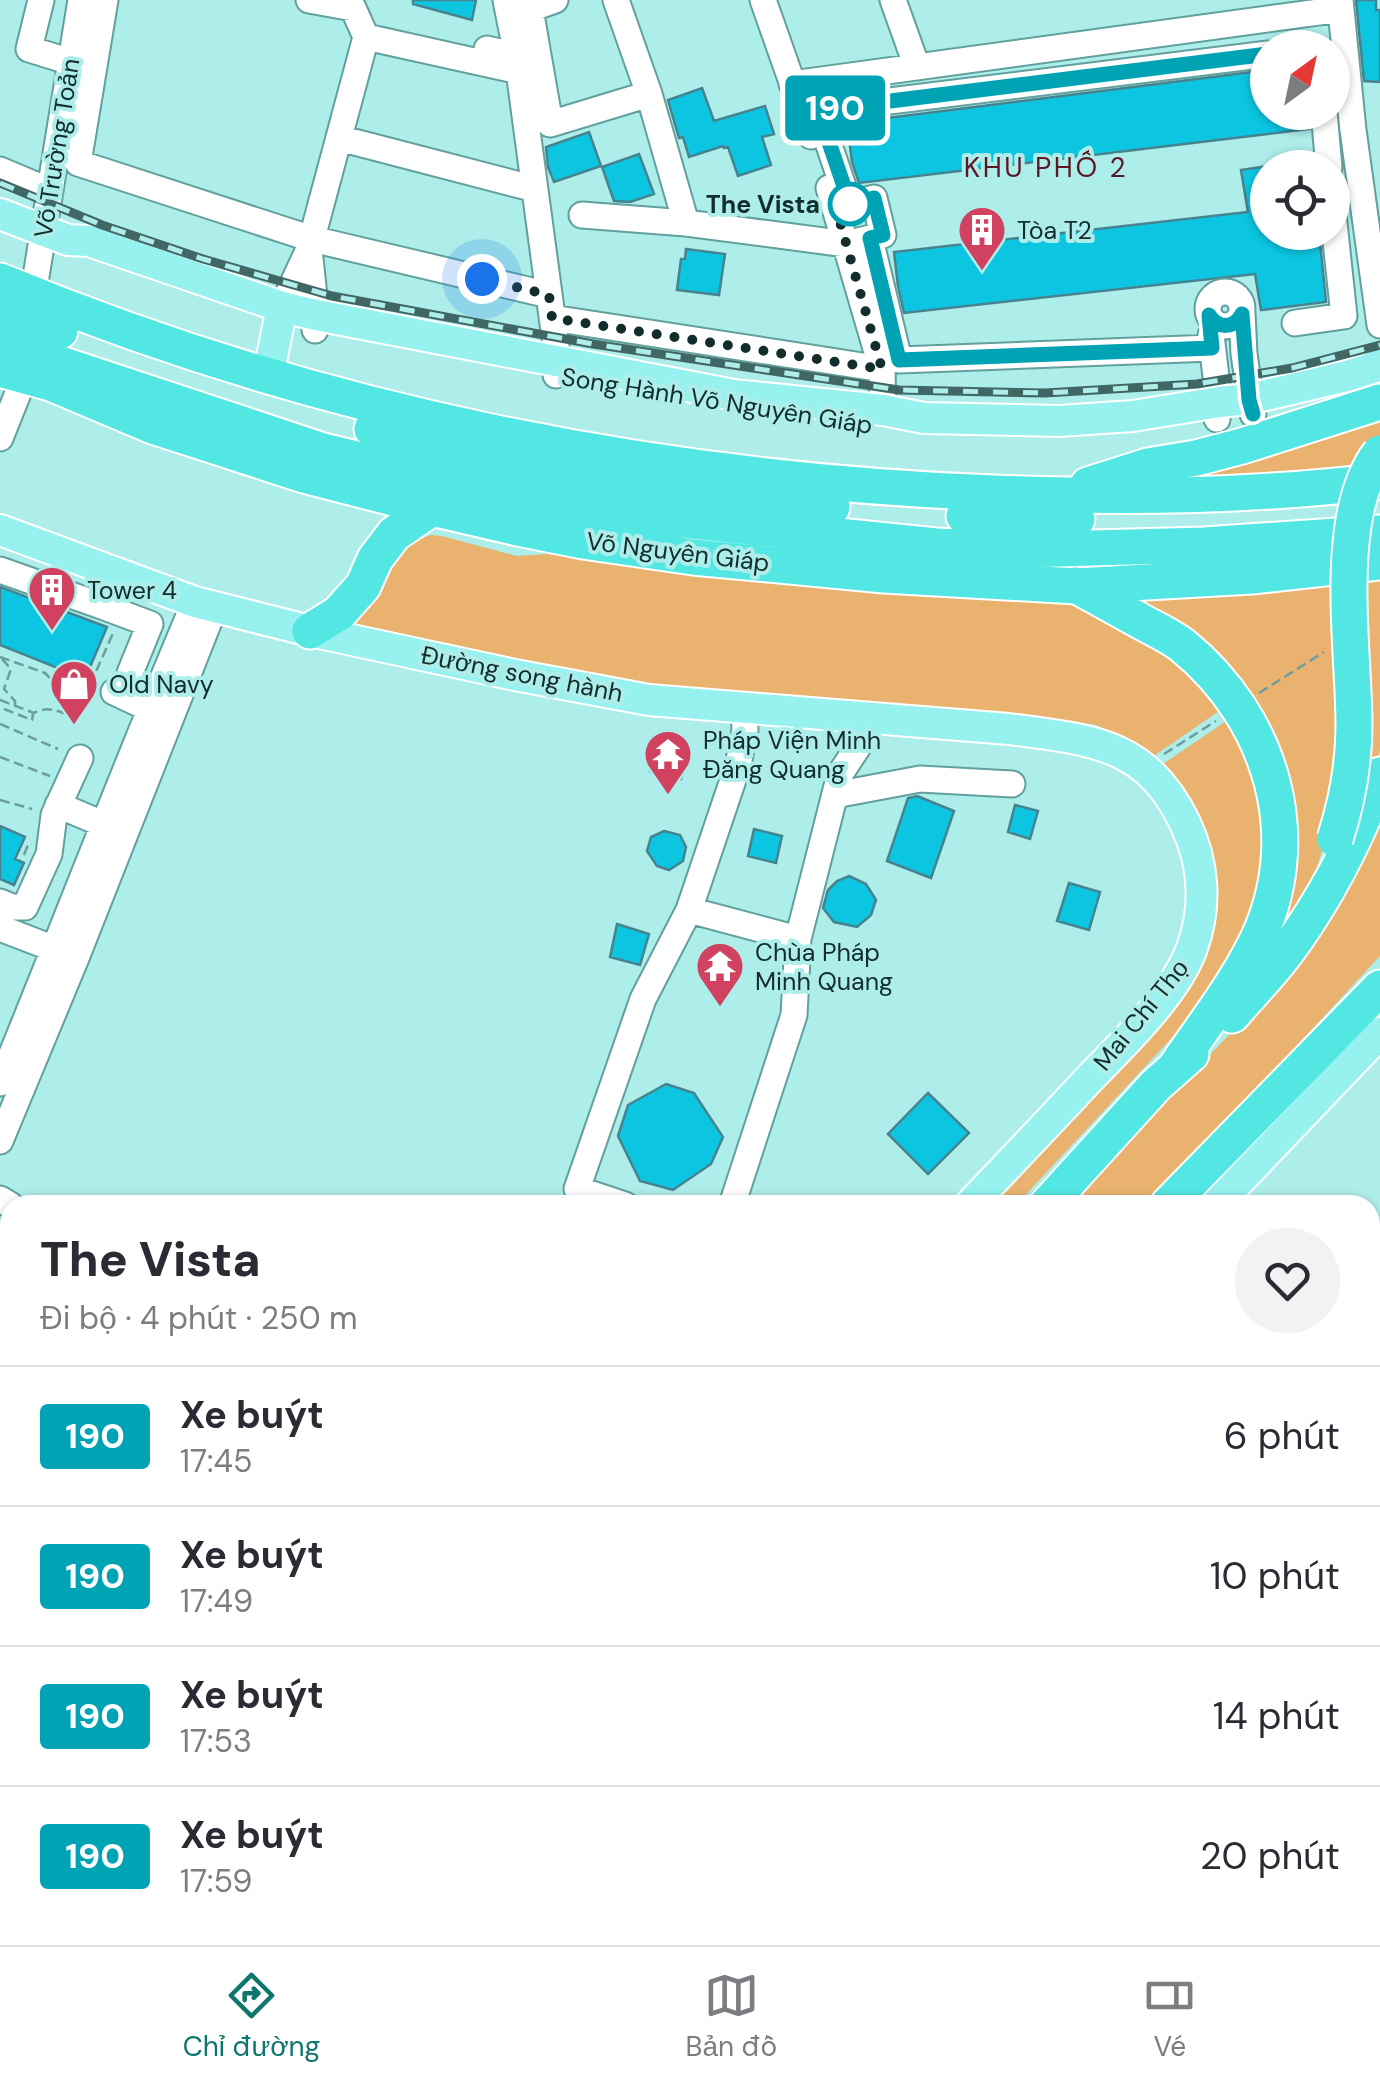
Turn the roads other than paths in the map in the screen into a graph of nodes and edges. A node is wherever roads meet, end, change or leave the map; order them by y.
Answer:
1 (42, 0) edge
2 (105, 0) edge
3 (309, 0) edge
4 (556, 0) edge
5 (616, 0) edge
6 (763, 0) edge
7 (892, 0) edge
8 (522, 3) edge
9 (80, 5) edge
10 (1341, 5) edge
11 (366, 37) junction
12 (444, 54) junction
13 (1250, 56) edge
14 (71, 62) junction
15 (917, 67) junction
16 (792, 84) junction
17 (649, 94) junction
18 (340, 138) junction
19 (1340, 150) edge
20 (0, 170) edge
21 (535, 190) junction
22 (50, 191) junction
23 (843, 206) junction
24 (1350, 207) edge
25 (0, 214) edge
26 (582, 214) dead end
27 (686, 223) junction
28 (56, 236) junction
29 (858, 241) junction
30 (311, 244) junction
31 (1337, 250) edge
32 (0, 281) edge
33 (34, 295) junction
34 (551, 306) junction
35 (0, 308) edge
36 (280, 314) junction
37 (316, 322) junction
38 (1295, 323) dead end
39 (1380, 325) edge
40 (112, 326) junction
41 (57, 330) junction
42 (1212, 348) junction
43 (1380, 362) edge
44 (152, 364) junction
45 (21, 365) edge
46 (557, 368) junction
47 (882, 369) junction
48 (268, 377) junction
49 (1380, 378) edge
50 (1380, 402) edge
51 (1234, 409) junction
52 (885, 419) junction
53 (0, 438) edge
54 (1056, 495) junction
55 (1364, 507) edge
56 (432, 508) junction
57 (0, 530) edge
58 (936, 546) junction
59 (1018, 550) junction
60 (0, 570) edge
61 (113, 572) junction
62 (884, 575) junction
63 (1077, 586) junction
64 (205, 604) junction
65 (99, 605) junction
66 (310, 630) junction
67 (744, 708) junction
68 (150, 709) junction
69 (878, 718) junction
70 (1060, 736) joint
71 (77, 756) road end
72 (1380, 775) edge
73 (1012, 784) dead end
74 (55, 794) junction
75 (835, 795) junction
76 (112, 800) junction
77 (103, 824) junction
78 (0, 902) edge
79 (690, 910) junction
80 (1308, 920) junction
81 (0, 928) edge
82 (798, 939) junction
83 (66, 953) junction
84 (1380, 988) edge
85 (1208, 1018) junction
86 (1380, 1034) edge
87 (1380, 1054) edge
88 (1166, 1077) junction
89 (0, 1083) edge
90 (0, 1141) edge
91 (595, 1195) edge
92 (735, 1195) edge
93 (979, 1195) edge
94 (1043, 1195) edge
95 (1057, 1195) edge
96 (1178, 1195) edge
97 (1226, 1195) edge
98 (1246, 1195) edge

1 - 9 street
1 - 14 street
2 - 30 street
3 - 11 street
4 - 8 street
5 - 17 street
6 - 16 street
7 - 15 street
8 - 12 street
8 - 17 street
9 - 14 street, Võ Trường Toản
10 - 15 street
10 - 19 street
11 - 12 street
11 - 18 street
12 - 21 street
13 - 23 street
14 - 22 street, Võ Trường Toản
15 - 16 street
16 - 23 street
17 - 27 street
18 - 21 street
18 - 30 street
20 - 22 street
21 - 34 street
22 - 28 street, Võ Trường Toản
23 - 29 street
23 - 29 street
24 - 39 street
25 - 28 main road, Song Hành Võ Nguyên Giáp
26 - 27 street
27 - 29 street
28 - 33 street, Võ Trường Toản
28 - 36 main road, Song Hành Võ Nguyên Giáp
29 - 42 street
29 - 47 street
30 - 34 street
30 - 36 street
30 - 37 street
31 - 38 street
32 - 33 highway
33 - 40 highway
34 - 46 street
34 - 47 street
35 - 41 highway
36 - 37 main road, Song Hành Võ Nguyên Giáp
36 - 48 main road
37 - 46 main road, Song Hành Võ Nguyên Giáp
40 - 41 highway
40 - 44 highway
40 - 48 highway
41 - 44 highway
42 - 51 street
42 - 51 street
43 - 51 main road, Song Hành Võ Nguyên Giáp
44 - 55 highway
45 - 53 street
45 - 56 highway, Võ Nguyên Giáp
45 - 58 highway, Võ Nguyên Giáp
46 - 52 main road, Song Hành Võ Nguyên Giáp
47 - 52 street
48 - 54 highway
49 - 51 main road, Song Hành Võ Nguyên Giáp
50 - 54 highway
51 - 52 main road, Song Hành Võ Nguyên Giáp
54 - 55 highway
55 - 59 highway, Võ Nguyên Giáp
55 - 63 highway, Võ Nguyên Giáp
55 - 80 highway, bridge
56 - 62 highway, Võ Nguyên Giáp
56 - 66 highway
57 - 61 main road, Đường song hành
58 - 59 highway, Võ Nguyên Giáp
58 - 62 highway
59 - 63 highway
60 - 65 street
61 - 64 main road, Đường song hành
61 - 65 street
62 - 63 highway, Võ Nguyên Giáp
63 - 85 highway
64 - 66 main road, Đường song hành
64 - 68 street
64 - 83 street
65 - 68 street
66 - 67 main road, Đường song hành
67 - 69 main road, Đường song hành
67 - 79 street
68 - 76 street
69 - 70 main road, Đường song hành
69 - 75 street
70 - 93 main road, Mai Chí Thọ
71 - 74 street
72 - 80 highway
73 - 75 street
74 - 76 street
74 - 77 street
74 - 78 street
75 - 82 street
76 - 77 street
77 - 83 street
79 - 82 street
79 - 91 street
80 - 88 highway
81 - 83 street
82 - 92 street
83 - 89 street
83 - 90 street
84 - 96 highway
85 - 88 highway
85 - 94 street, Mai Chí Thọ
86 - 97 main road
87 - 98 main road
88 - 95 highway

